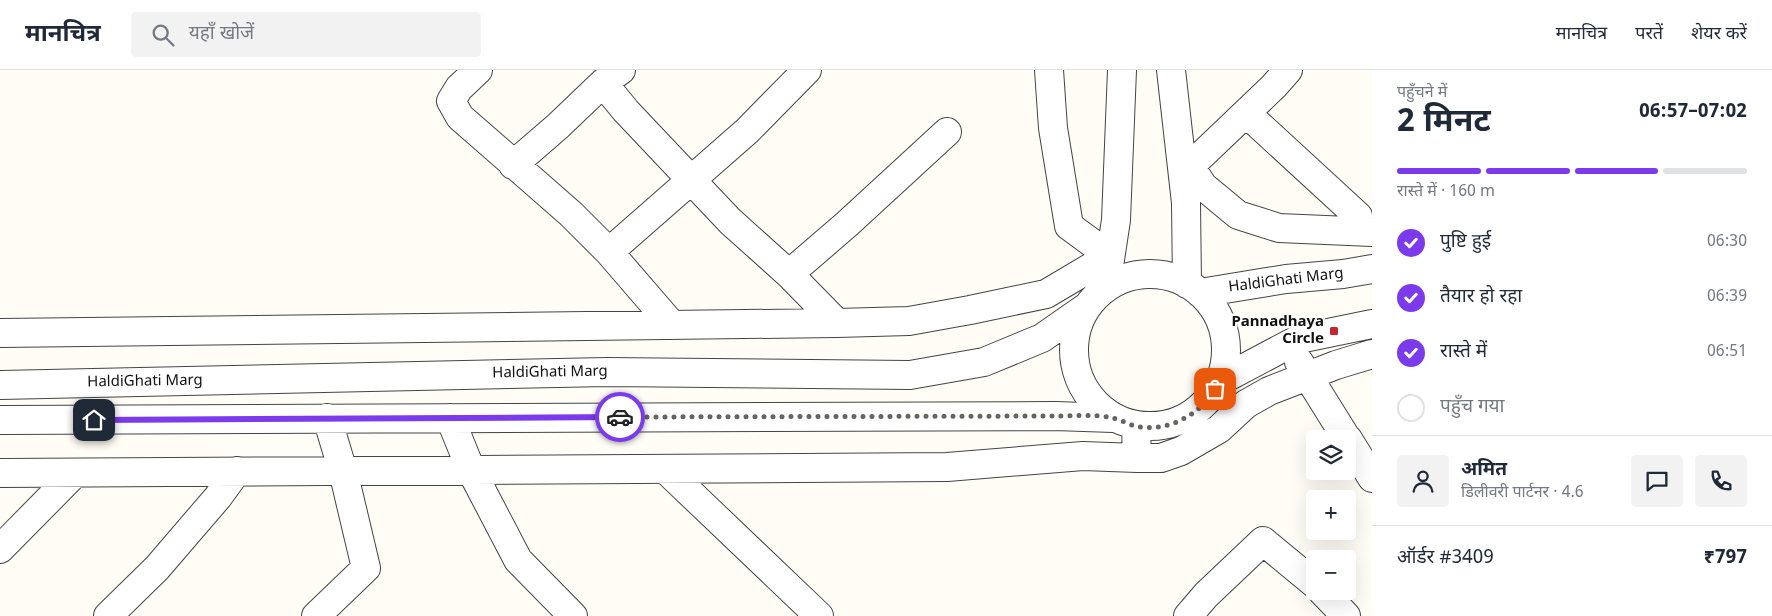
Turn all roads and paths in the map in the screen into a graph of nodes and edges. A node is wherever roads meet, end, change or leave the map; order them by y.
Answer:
1 (478, 70) edge
2 (807, 70) edge
3 (1049, 70) edge
4 (1122, 70) edge
5 (1171, 70) edge
6 (1288, 70) edge
7 (612, 77) edge
8 (1246, 113) junction
9 (947, 132) dead end
10 (1184, 163) junction
11 (513, 164) junction
12 (692, 180) junction
13 (1362, 220) edge
14 (609, 252) junction
15 (1110, 256) junction
16 (1372, 269) edge
17 (788, 274) junction
18 (1105, 288) junction
19 (1193, 288) junction
20 (1085, 308) junction
21 (837, 323) junction
22 (1372, 324) edge
23 (672, 325) junction
24 (0, 333) edge
25 (1288, 344) junction
26 (1368, 362) edge
27 (1309, 377) junction
28 (1220, 381) junction
29 (0, 384) edge
30 (327, 418) junction
31 (450, 418) junction
32 (0, 420) edge
33 (1124, 422) junction
34 (1342, 430) edge
35 (1356, 452) edge
36 (1137, 458) junction
37 (665, 469) junction
38 (471, 470) junction
39 (342, 471) junction
40 (237, 472) junction
41 (0, 473) edge
42 (75, 473) junction
43 (1372, 478) edge
44 (0, 549) edge
45 (1306, 577) edge
46 (1331, 600) edge
47 (108, 616) edge
48 (316, 616) edge
49 (573, 616) edge
50 (819, 616) edge
51 (1188, 616) edge
52 (1346, 616) edge

1 - 11 street
2 - 12 street
3 - 15 street
4 - 15 street
5 - 10 street
6 - 8 street
7 - 11 street
7 - 12 street
8 - 10 street
8 - 13 street
9 - 17 street
10 - 13 street
10 - 19 street
11 - 14 street
12 - 14 street
12 - 17 street
14 - 23 street
15 - 18 street
15 - 21 street
16 - 19 street, HaldiGhati Marg
17 - 21 street
18 - 19 street
18 - 20 street
19 - 28 street
20 - 29 street, HaldiGhati Marg
20 - 33 street
21 - 23 street
22 - 25 street
23 - 24 street
25 - 27 street
25 - 28 street
26 - 27 street
27 - 34 street
27 - 36 street
28 - 33 street
30 - 31 street
30 - 32 street
30 - 39 street
31 - 33 street
31 - 38 street
33 - 36 street
35 - 43 street
36 - 37 street
37 - 38 street
37 - 50 street
38 - 39 street
38 - 49 street
39 - 40 street
39 - 48 street
40 - 42 street
40 - 47 street
41 - 42 street
42 - 44 street
45 - 51 street
46 - 52 street

